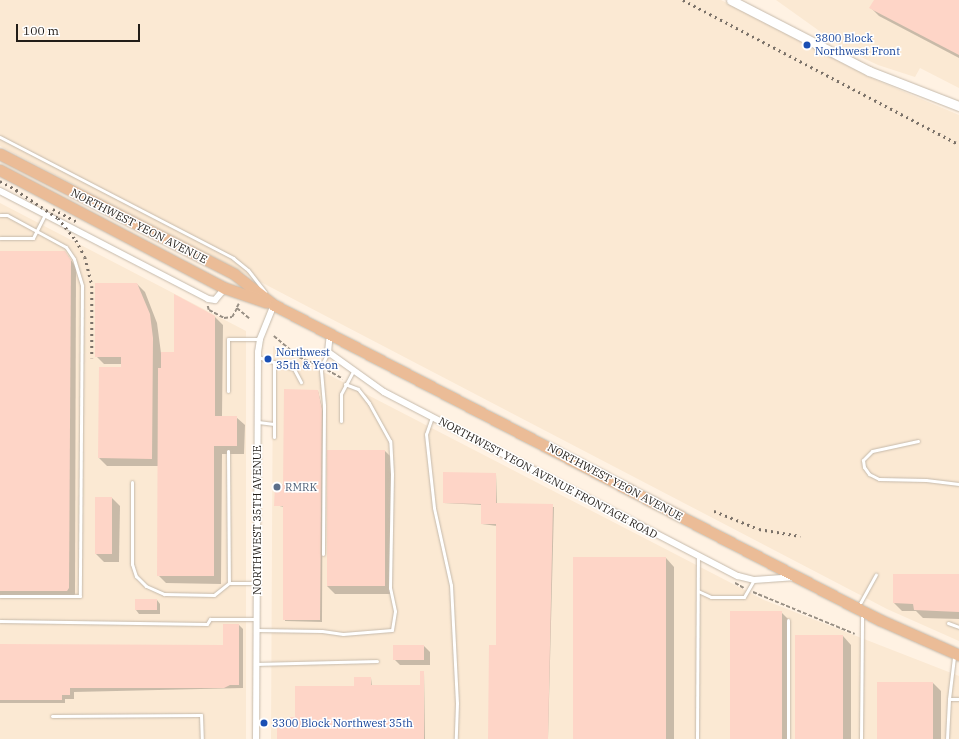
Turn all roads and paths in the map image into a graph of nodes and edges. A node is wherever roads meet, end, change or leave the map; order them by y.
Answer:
1 (731, 0) edge
2 (959, 106) edge
3 (0, 137) edge
4 (0, 154) edge
5 (0, 170) edge
6 (0, 191) edge
7 (45, 214) junction
8 (0, 215) edge
9 (37, 231) junction
10 (0, 238) edge
11 (225, 288) junction
12 (208, 299) junction
13 (240, 302) dead end
14 (274, 305) junction
15 (237, 308) junction
16 (249, 318) dead end
17 (330, 333) junction
18 (260, 339) junction
19 (328, 352) junction
20 (258, 357) junction
21 (274, 362) junction
22 (354, 370) junction
23 (301, 382) dead end
24 (345, 384) junction
25 (228, 391) dead end
26 (432, 417) junction
27 (341, 421) dead end
28 (258, 422) junction
29 (274, 424) junction
30 (274, 437) dead end
31 (918, 441) dead end
32 (228, 451) dead end
33 (132, 482) dead end
34 (959, 484) edge
35 (323, 554) dead end
36 (698, 556) junction
37 (876, 576) dead end
38 (796, 577) junction
39 (754, 580) junction
40 (229, 583) junction
41 (256, 583) junction
42 (698, 591) junction
43 (0, 596) edge
44 (860, 610) junction
45 (256, 619) junction
46 (788, 620) dead end
47 (0, 621) edge
48 (948, 623) dead end
49 (959, 627) edge
50 (256, 630) junction
51 (957, 654) edge
52 (377, 661) dead end
53 (256, 664) junction
54 (949, 699) junction
55 (959, 699) edge
56 (52, 716) dead end
57 (202, 739) edge
58 (256, 739) edge
59 (456, 739) edge
60 (697, 739) edge
61 (788, 739) edge
62 (861, 739) edge
63 (947, 739) edge

1 - 2 main road
3 - 14 lane
4 - 14 highway, NORTHWEST YEON AVENUE
5 - 11 highway, NORTHWEST YEON AVENUE
6 - 7 street
7 - 9 lane
7 - 12 street
8 - 9 lane
9 - 10 lane
9 - 43 lane
11 - 12 street
11 - 14 highway, NORTHWEST YEON AVENUE
12 - 15 path
13 - 15 path
14 - 17 highway, NORTHWEST YEON AVENUE
14 - 18 street, NORTHWEST 35TH AVENUE
15 - 16 path
17 - 19 street
17 - 38 highway, NORTHWEST YEON AVENUE
18 - 20 street, NORTHWEST 35TH AVENUE
18 - 25 lane
19 - 22 street, NORTHWEST YEON AVENUE FRONTAGE ROAD
19 - 35 lane
20 - 21 lane
20 - 28 street, NORTHWEST 35TH AVENUE
21 - 23 lane
21 - 29 lane
22 - 24 lane
22 - 26 street, NORTHWEST YEON AVENUE FRONTAGE ROAD
24 - 27 lane
24 - 50 lane
26 - 36 street, NORTHWEST YEON AVENUE FRONTAGE ROAD
26 - 59 lane
28 - 29 lane
28 - 41 street, NORTHWEST 35TH AVENUE
29 - 30 lane
31 - 34 lane
32 - 40 lane
33 - 40 lane
36 - 39 street, NORTHWEST YEON AVENUE FRONTAGE ROAD
36 - 42 lane
37 - 44 lane
38 - 39 street, NORTHWEST YEON AVENUE FRONTAGE ROAD
38 - 44 highway, NORTHWEST YEON AVENUE
39 - 42 lane
40 - 41 lane
41 - 45 street, NORTHWEST 35TH AVENUE
42 - 60 lane
44 - 51 highway, NORTHWEST YEON AVENUE
44 - 62 lane
45 - 47 lane
45 - 50 street, NORTHWEST 35TH AVENUE
46 - 61 lane
48 - 49 lane
50 - 53 street, NORTHWEST 35TH AVENUE
51 - 54 lane
52 - 53 lane
53 - 58 street, NORTHWEST 35TH AVENUE
54 - 55 lane
54 - 63 lane
56 - 57 lane

